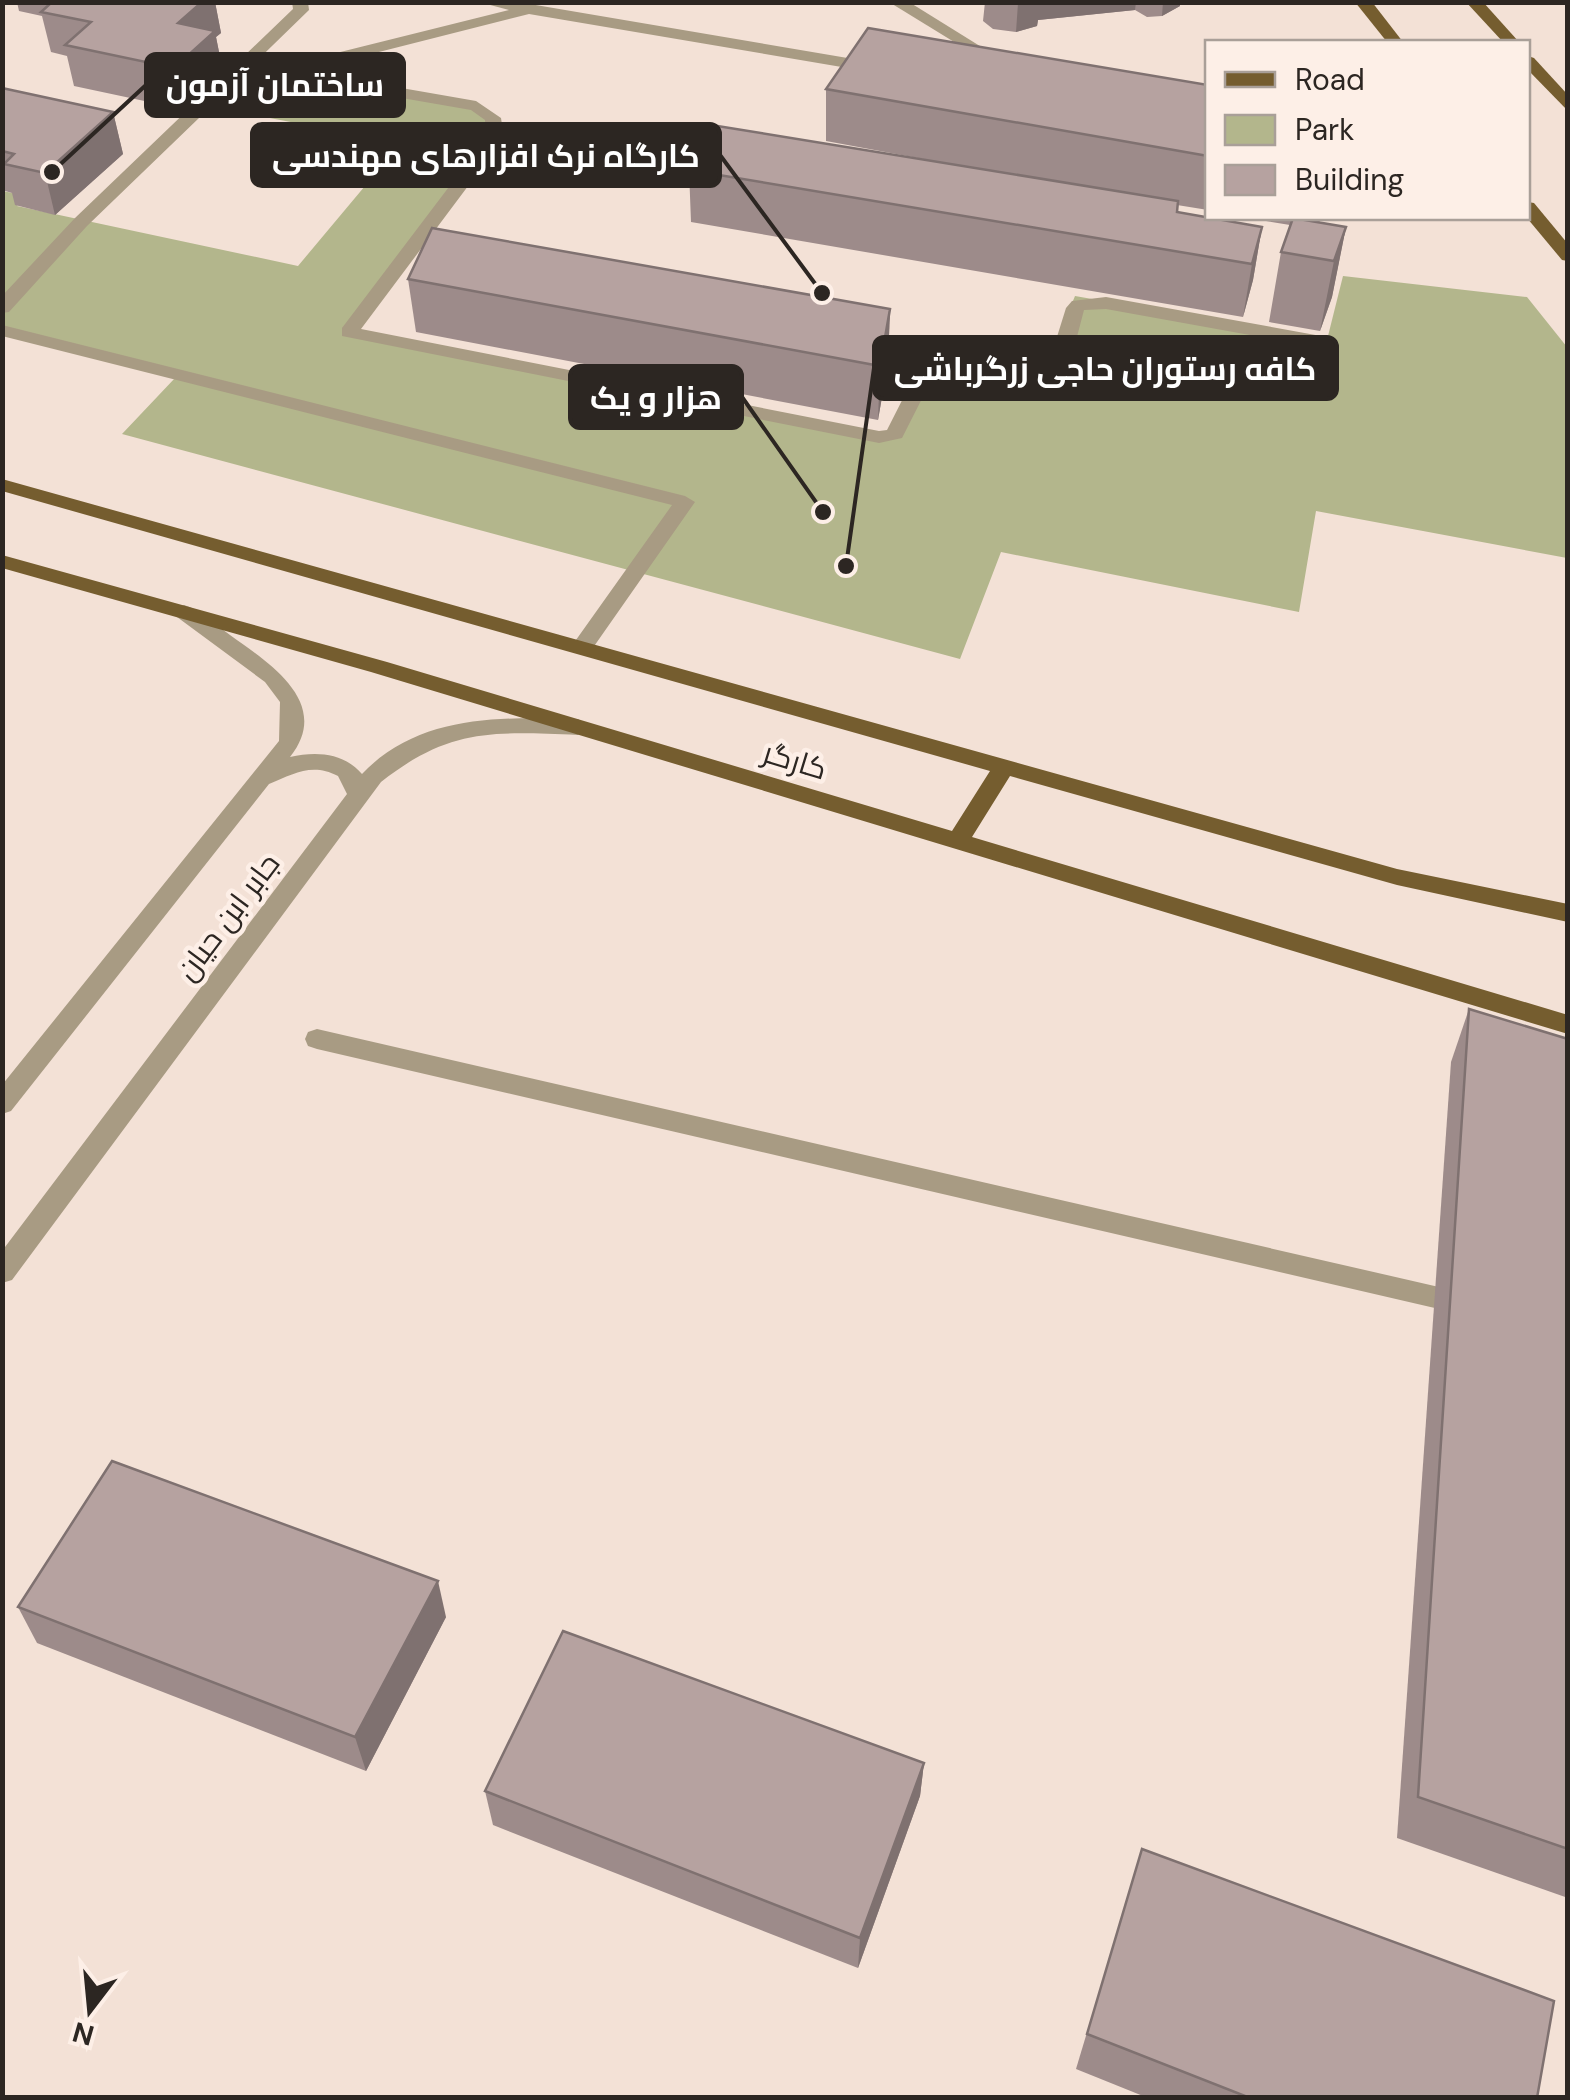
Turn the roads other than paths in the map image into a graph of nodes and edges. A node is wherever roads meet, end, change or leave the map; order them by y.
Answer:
1 (300, 2) edge
2 (487, 2) edge
3 (896, 2) edge
4 (1363, 2) edge
5 (1474, 2) edge
6 (532, 10) junction
7 (1393, 40) edge
8 (1508, 40) edge
9 (1530, 63) edge
10 (1010, 70) edge
11 (280, 72) junction
12 (903, 72) edge
13 (224, 87) junction
14 (1568, 106) edge
15 (1530, 209) edge
16 (1568, 256) edge
17 (2, 308) edge
18 (2, 330) edge
19 (1321, 342) dead end
20 (2, 486) edge
21 (2, 504) edge
22 (170, 532) junction
23 (2, 560) edge
24 (184, 612) junction
25 (582, 647) junction
26 (578, 727) junction
27 (1004, 765) junction
28 (263, 780) junction
29 (359, 795) junction
30 (958, 841) junction
31 (1568, 913) edge
32 (1568, 1026) edge
33 (317, 1040) dead end
34 (2, 1104) edge
35 (2, 1272) edge
36 (1490, 1310) edge

1 - 13 street
2 - 6 street
3 - 10 street
4 - 7 main road
5 - 8 main road
6 - 11 street
6 - 12 street
9 - 14 main road
11 - 13 street
11 - 19 street
13 - 17 street
15 - 16 main road
18 - 25 street
20 - 22 main road, کارگر
21 - 22 main road
22 - 25 main road, کارگر
23 - 24 main road, کارگر
24 - 26 main road, کارگر
24 - 28 street, جابر ابن حیان
25 - 27 main road, کارگر
26 - 29 street, جابر ابن حیان
26 - 30 main road, کارگر
27 - 30 main road
27 - 31 main road, کارگر
28 - 29 street
28 - 34 street, جابر ابن حیان
29 - 35 street, جابر ابن حیان
30 - 32 main road, کارگر
33 - 36 street

